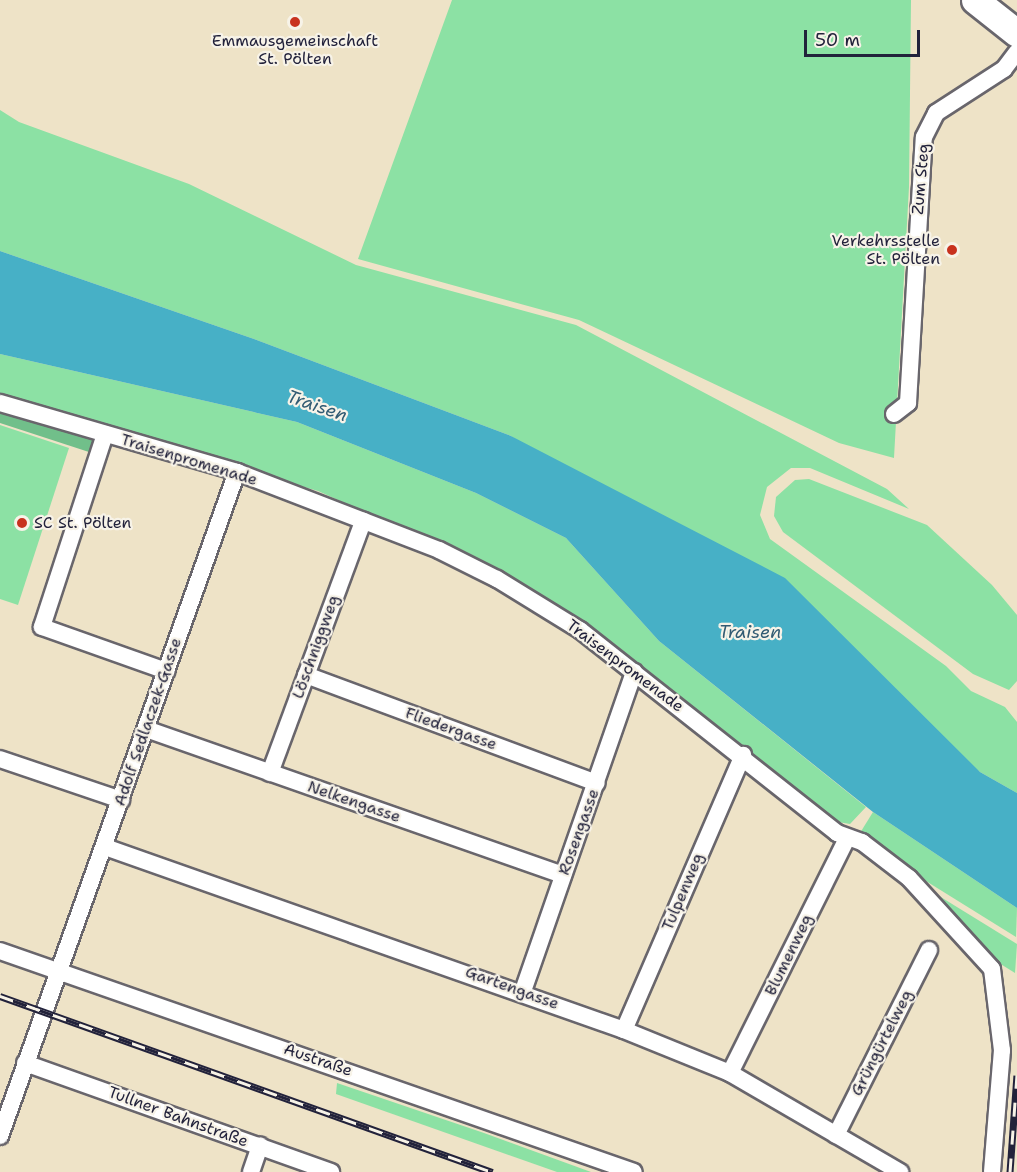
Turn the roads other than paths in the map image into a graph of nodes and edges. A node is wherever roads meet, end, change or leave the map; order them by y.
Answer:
1 (975, 0) edge
2 (1017, 33) edge
3 (1017, 52) edge
4 (0, 403) edge
5 (894, 414) dead end
6 (105, 434) junction
7 (237, 472) junction
8 (363, 521) junction
9 (166, 671) junction
10 (634, 672) junction
11 (306, 675) junction
12 (146, 729) junction
13 (742, 754) junction
14 (0, 759) edge
15 (270, 772) junction
16 (597, 783) junction
17 (121, 800) junction
18 (847, 838) junction
19 (105, 847) junction
20 (563, 875) junction
21 (929, 950) dead end
22 (0, 951) edge
23 (61, 972) junction
24 (523, 991) junction
25 (624, 1030) junction
26 (25, 1063) junction
27 (730, 1073) junction
28 (836, 1135) junction
29 (0, 1136) edge
30 (260, 1146) junction
31 (251, 1172) edge
32 (331, 1172) edge
33 (634, 1172) edge
34 (900, 1172) edge
35 (992, 1172) edge

1 - 2 main road
3 - 5 street, Zum Steg
4 - 6 street, Traisenpromenade
6 - 7 street, Traisenpromenade
6 - 9 street
7 - 8 street, Traisenpromenade
7 - 9 street, Adolf Sedlaczek-Gasse
8 - 10 street, Traisenpromenade
8 - 11 street, Löschniggweg
9 - 12 street, Adolf Sedlaczek-Gasse
10 - 13 street, Traisenpromenade
10 - 16 street, Rosengasse
11 - 15 street, Löschniggweg
11 - 16 street, Fliedergasse
12 - 15 street, Nelkengasse
12 - 17 street, Adolf Sedlaczek-Gasse
13 - 18 street, Traisenpromenade
13 - 25 street, Tulpenweg
14 - 17 street
15 - 20 street, Nelkengasse
16 - 20 street, Rosengasse
17 - 19 street, Adolf Sedlaczek-Gasse
18 - 27 street, Blumenweg
18 - 35 street, Traisenpromenade
19 - 23 street, Adolf Sedlaczek-Gasse
19 - 24 street, Gartengasse
20 - 24 street, Rosengasse
21 - 28 street, Grüngürtelweg
22 - 23 street, Austraße
23 - 26 street, Adolf Sedlaczek-Gasse
23 - 33 street, Austraße
24 - 25 street, Gartengasse
25 - 27 street, Gartengasse
26 - 29 street, Adolf Sedlaczek-Gasse
26 - 30 street, Tullner Bahnstraße
27 - 28 street, Gartengasse
28 - 34 street, Gartengasse
30 - 31 street
30 - 32 street, Tullner Bahnstraße

